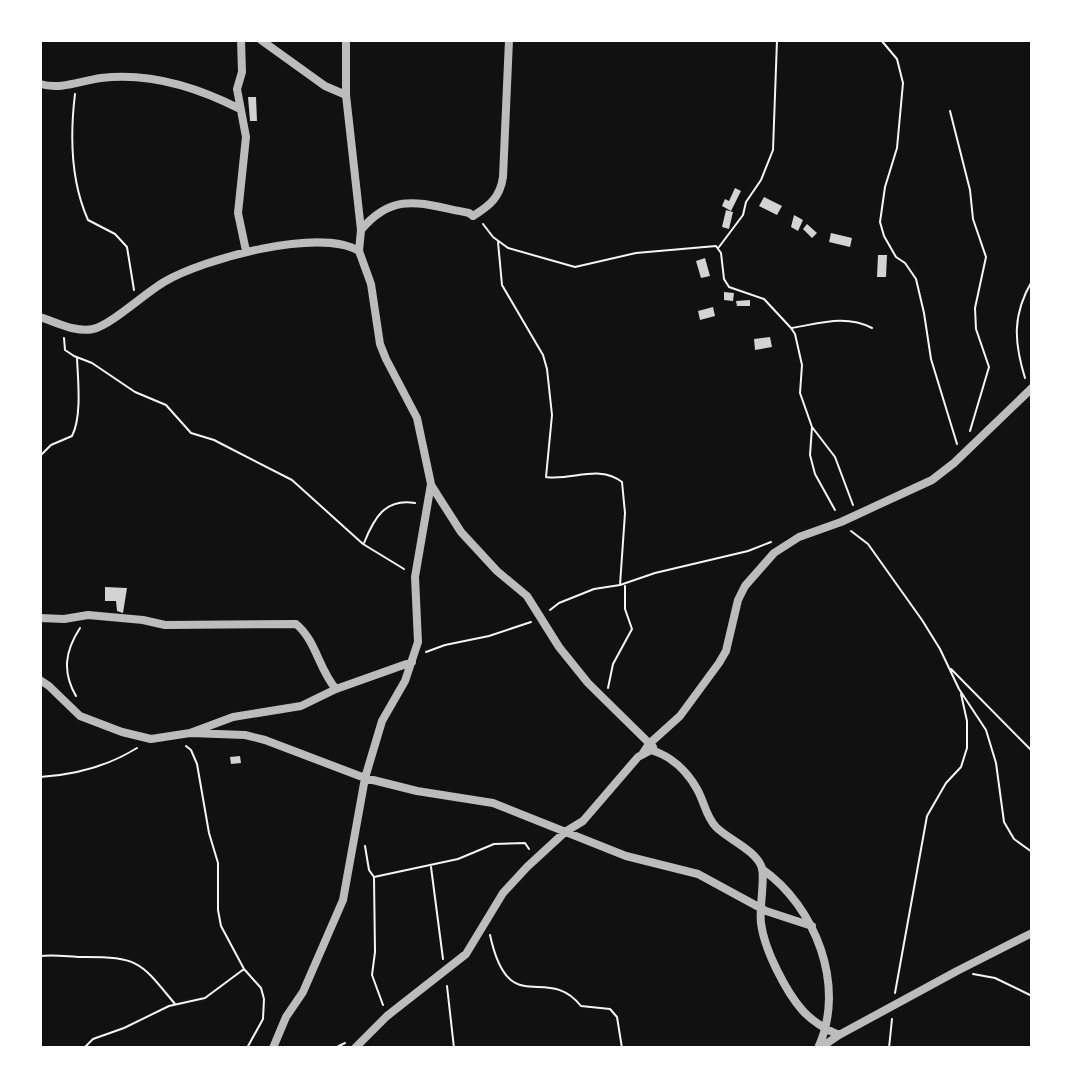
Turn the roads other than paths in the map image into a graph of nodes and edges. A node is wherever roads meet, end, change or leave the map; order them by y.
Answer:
1 (241, 40) edge
2 (261, 40) edge
3 (346, 40) edge
4 (509, 40) edge
5 (40, 84) edge
6 (346, 95) junction
7 (240, 109) junction
8 (361, 230) junction
9 (246, 251) junction
10 (359, 251) junction
11 (40, 317) edge
12 (1031, 389) edge
13 (431, 484) junction
14 (40, 618) edge
15 (413, 660) junction
16 (40, 680) edge
17 (336, 689) junction
18 (190, 733) junction
19 (649, 744) junction
20 (643, 753) junction
21 (661, 753) junction
22 (365, 778) junction
23 (565, 832) junction
24 (762, 869) junction
25 (760, 909) junction
26 (812, 926) junction
27 (1032, 933) edge
28 (825, 1029) junction
29 (839, 1035) junction
30 (273, 1048) edge
31 (355, 1048) edge
32 (819, 1048) edge

1 - 7 street
2 - 6 street
3 - 6 street
4 - 8 street
5 - 7 street
6 - 8 street
7 - 9 street
8 - 10 street
9 - 10 street
9 - 11 street
10 - 13 street
12 - 19 street
13 - 15 street
13 - 19 street
14 - 17 street
15 - 17 street
15 - 22 street
16 - 18 street
17 - 18 street
18 - 22 street
19 - 20 street
19 - 21 street
20 - 21 street
20 - 23 street
21 - 24 street
22 - 23 street
22 - 30 street
23 - 25 street
23 - 31 street
24 - 25 street
24 - 26 street
25 - 26 street
25 - 28 street
26 - 28 street
27 - 29 street
28 - 29 street
28 - 32 street
29 - 32 street

